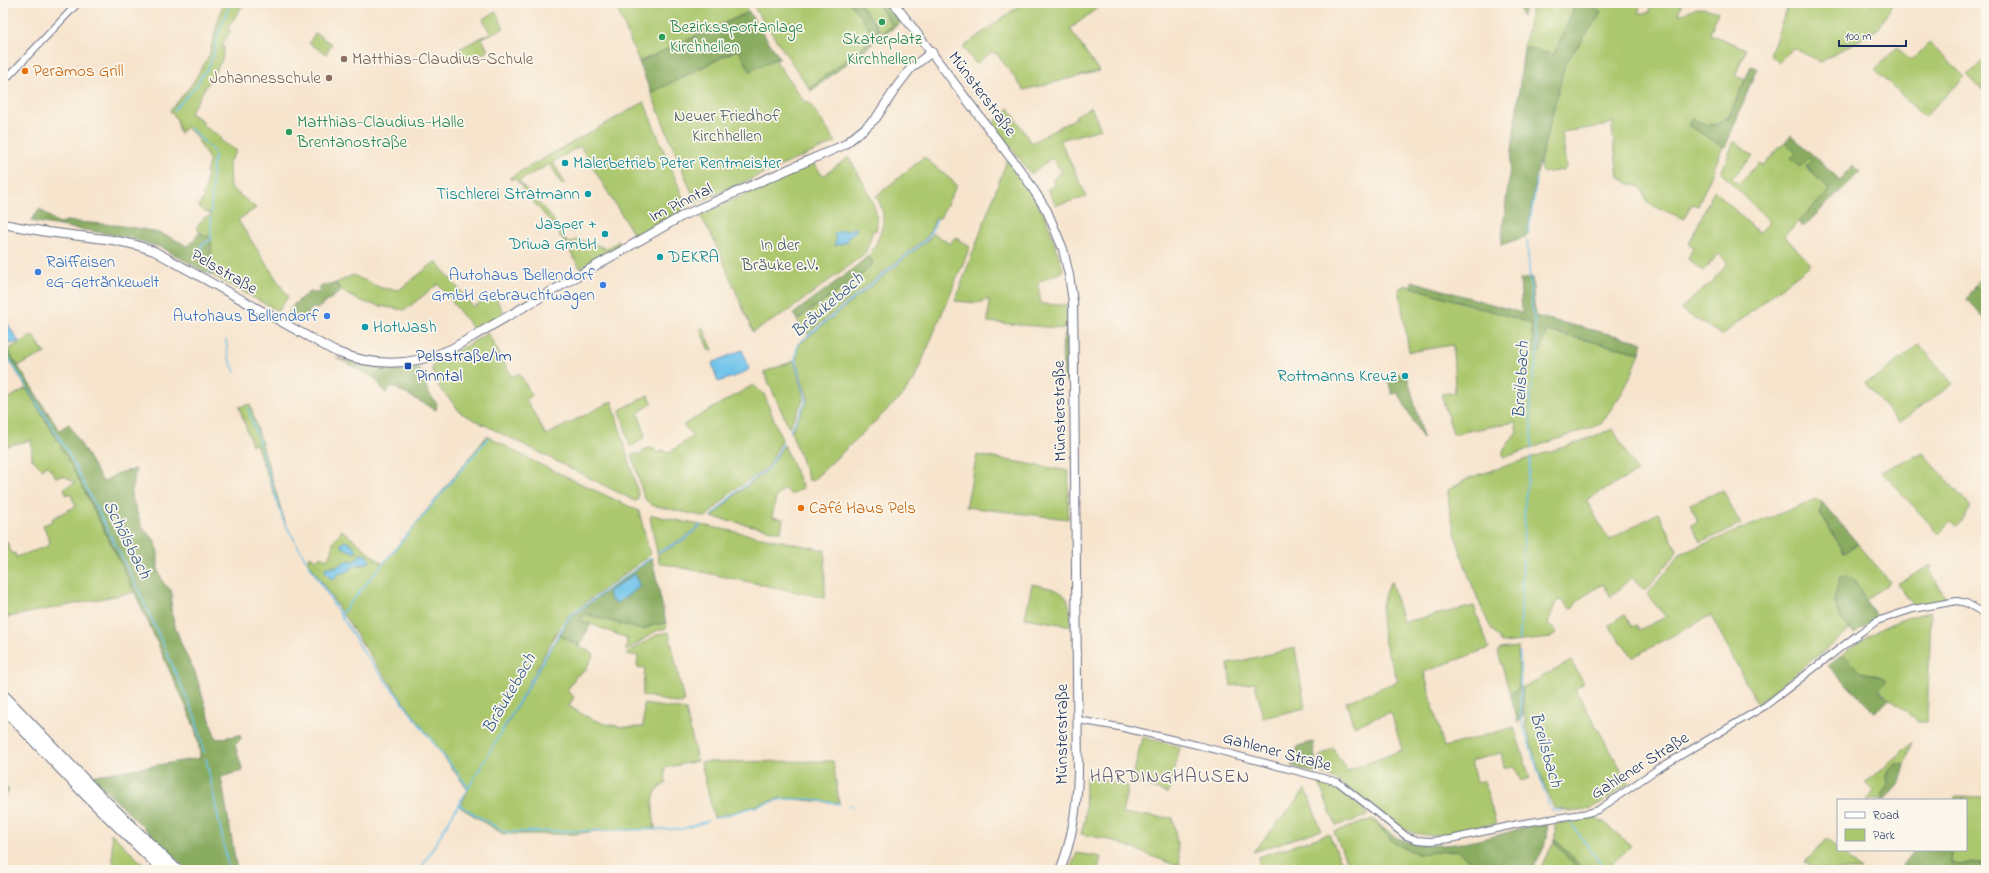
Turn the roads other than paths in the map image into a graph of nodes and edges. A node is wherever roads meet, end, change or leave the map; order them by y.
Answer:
1 (78, 3) edge
2 (894, 3) edge
3 (932, 52) junction
4 (3, 82) edge
5 (3, 224) edge
6 (423, 360) joint
7 (1986, 614) edge
8 (3, 695) edge
9 (3, 708) edge
10 (1078, 720) junction
11 (163, 870) edge
12 (177, 870) edge
13 (1060, 870) edge

1 - 4 street
2 - 3 main road, Münsterstraße
3 - 6 main road, Im Pinntal
3 - 10 main road, Münsterstraße
5 - 6 main road, Pelsstraße
7 - 10 street, Gahlener Straße
8 - 12 highway
9 - 11 highway
10 - 13 main road, Münsterstraße

